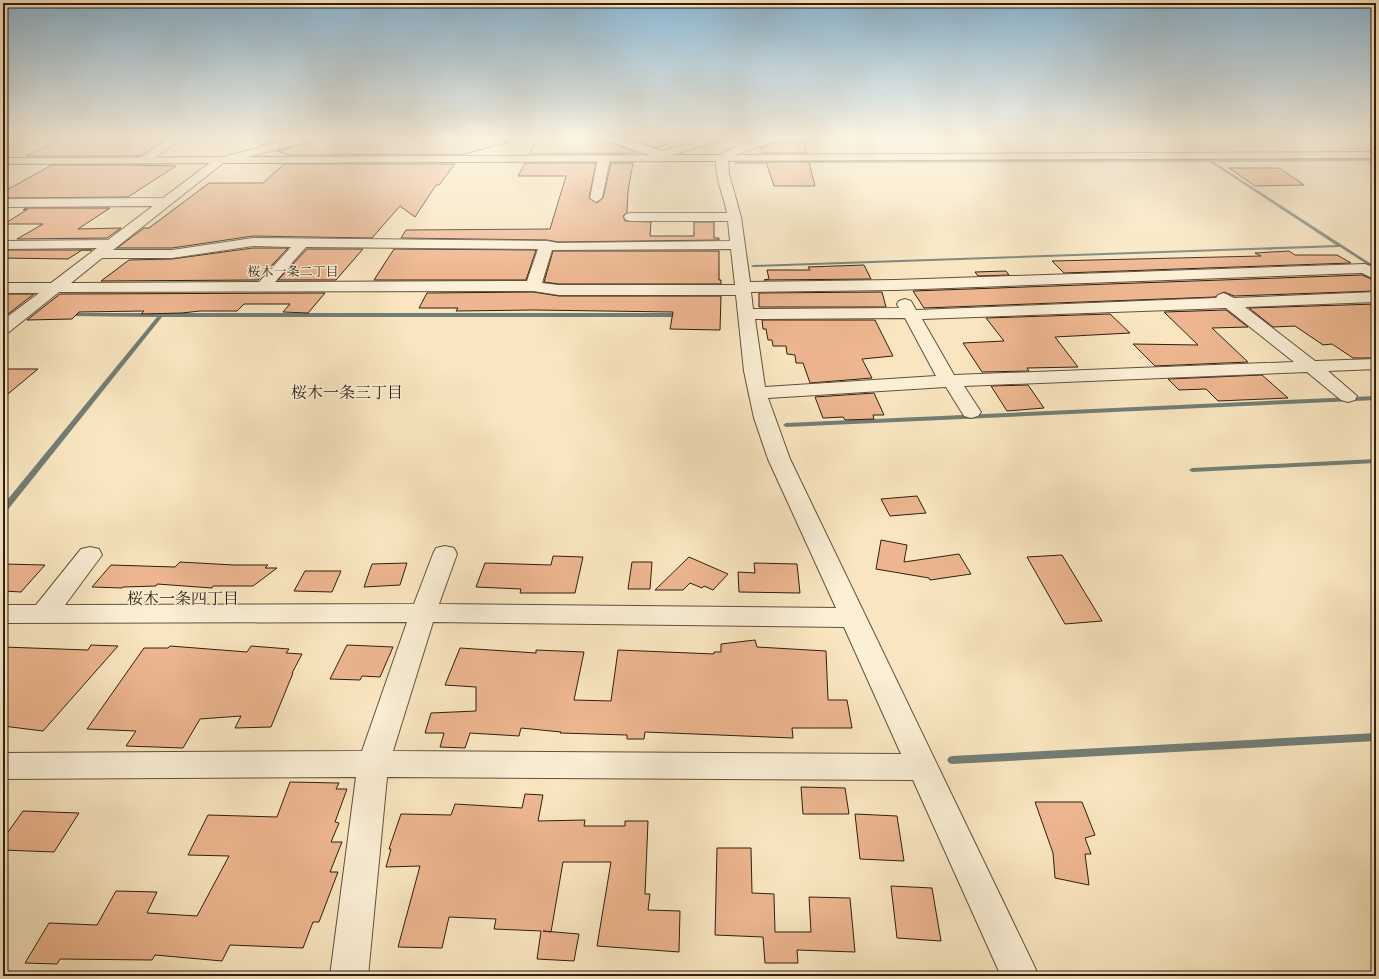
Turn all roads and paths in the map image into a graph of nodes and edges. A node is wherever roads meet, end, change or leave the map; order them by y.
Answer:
1 (190, 183) edge
2 (599, 183) edge
3 (725, 183) edge
4 (596, 198) dead end
5 (165, 202) junction
6 (3, 203) edge
7 (631, 216) dead end
8 (734, 217) junction
9 (112, 244) junction
10 (301, 244) junction
11 (547, 244) junction
12 (3, 245) edge
13 (737, 245) junction
14 (99, 254) junction
15 (1193, 275) junction
16 (1376, 275) edge
17 (895, 285) junction
18 (264, 286) junction
19 (533, 286) junction
20 (3, 288) edge
21 (55, 288) junction
22 (743, 288) junction
23 (1376, 297) edge
24 (1228, 302) junction
25 (746, 314) junction
26 (911, 314) junction
27 (3, 328) edge
28 (1376, 364) edge
29 (1311, 367) junction
30 (950, 381) junction
31 (757, 392) junction
32 (1348, 396) dead end
33 (972, 412) dead end
34 (445, 554) dead end
35 (90, 555) dead end
36 (3, 614) edge
37 (43, 614) junction
38 (423, 614) junction
39 (852, 618) junction
40 (373, 764) junction
41 (3, 766) edge
42 (923, 767) junction
43 (349, 976) edge
44 (1020, 976) edge

1 - 5 street
2 - 4 street
3 - 8 street
5 - 6 street
5 - 9 street
7 - 8 street
8 - 13 street
9 - 12 street
9 - 14 street
10 - 11 street
10 - 14 street
10 - 18 street
11 - 13 street
11 - 19 street
13 - 22 street
14 - 21 street
15 - 16 street
15 - 17 street
15 - 24 street
17 - 22 street
17 - 26 street
18 - 19 street
18 - 21 street
19 - 22 street
20 - 21 street
21 - 27 street
22 - 25 street
23 - 24 street
24 - 26 street
24 - 29 street
25 - 26 street
25 - 31 street
26 - 30 street
28 - 29 street
29 - 30 street
29 - 32 street
30 - 31 street
30 - 33 street
31 - 39 street
34 - 38 street
35 - 37 street
36 - 37 street
37 - 38 street
38 - 39 street
38 - 40 street
39 - 42 street
40 - 41 street
40 - 42 street
40 - 43 street
42 - 44 street

